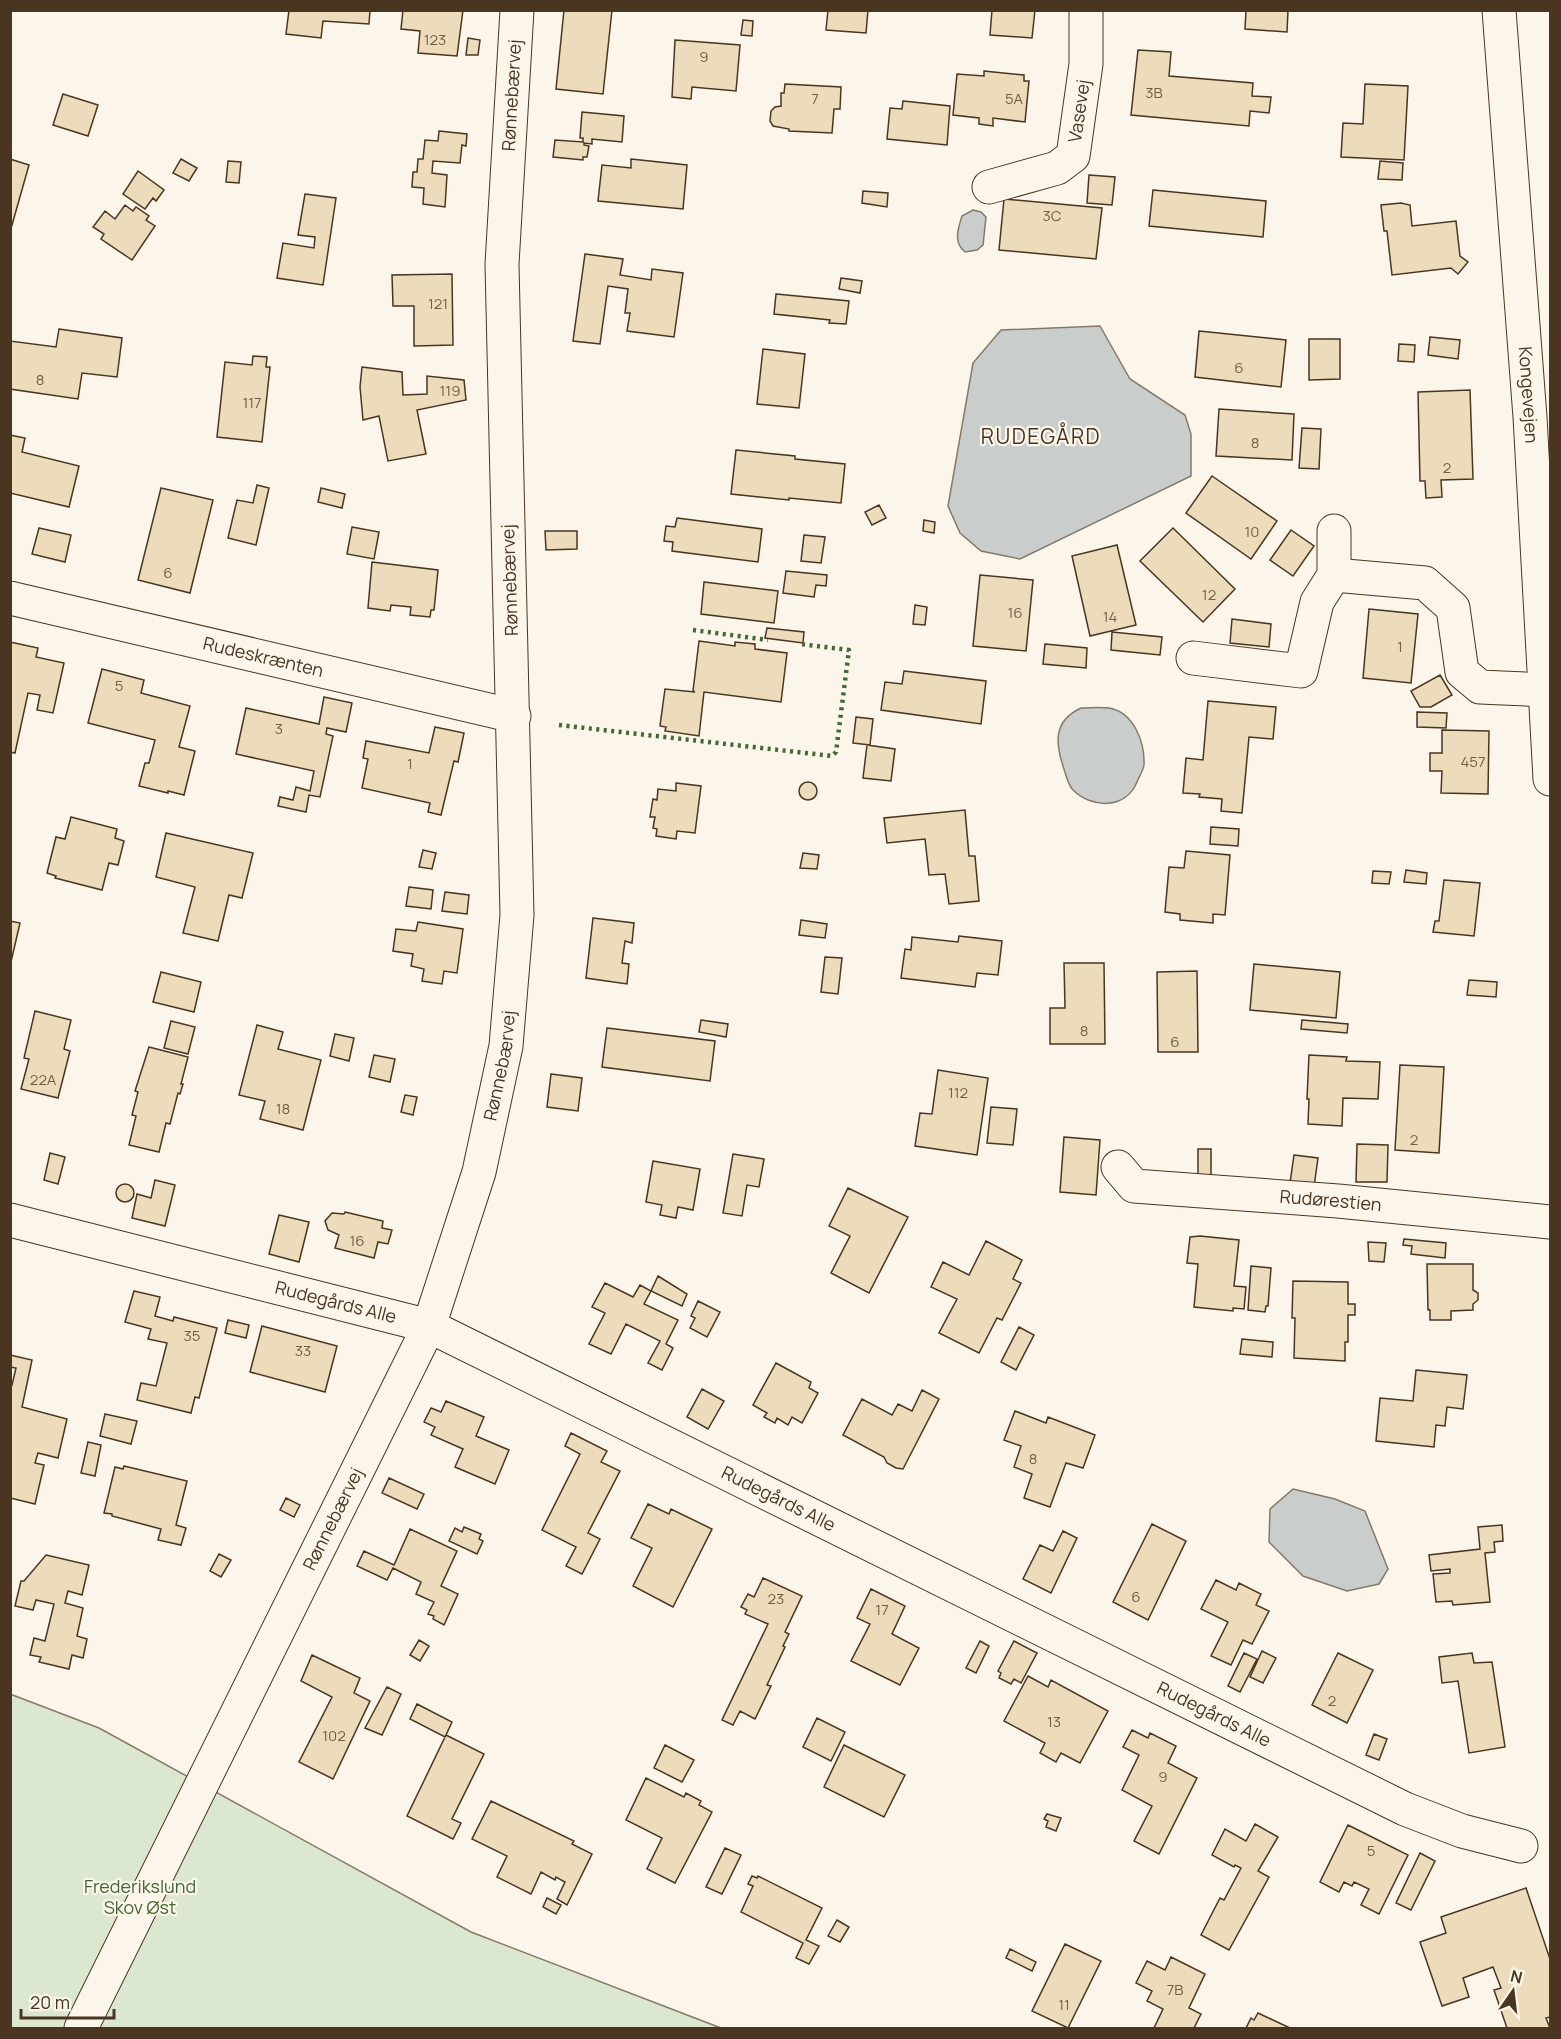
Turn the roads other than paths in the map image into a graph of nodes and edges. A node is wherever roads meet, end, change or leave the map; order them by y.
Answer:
1 (517, 10) edge
2 (1086, 10) edge
3 (1499, 10) edge
4 (989, 187) dead end
5 (1334, 531) dead end
6 (1334, 575) junction
7 (10, 598) edge
8 (1193, 658) dead end
9 (1547, 690) junction
10 (514, 716) junction
11 (1551, 779) edge
12 (1118, 1167) dead end
13 (10, 1220) edge
14 (1551, 1222) edge
15 (429, 1326) junction
16 (1521, 1846) dead end
17 (81, 2028) edge

1 - 10 street, Rønnebærvej
2 - 4 street, Vasevej
3 - 9 street, Kongevejen
5 - 6 street
6 - 8 street
6 - 9 street
7 - 10 street, Rudeskrænten
9 - 11 street, Kongevejen
10 - 15 street, Rønnebærvej
12 - 14 street, Rudørestien
13 - 15 street, Rudegårds Alle
15 - 16 street, Rudegårds Alle
15 - 17 street, Rønnebærvej

